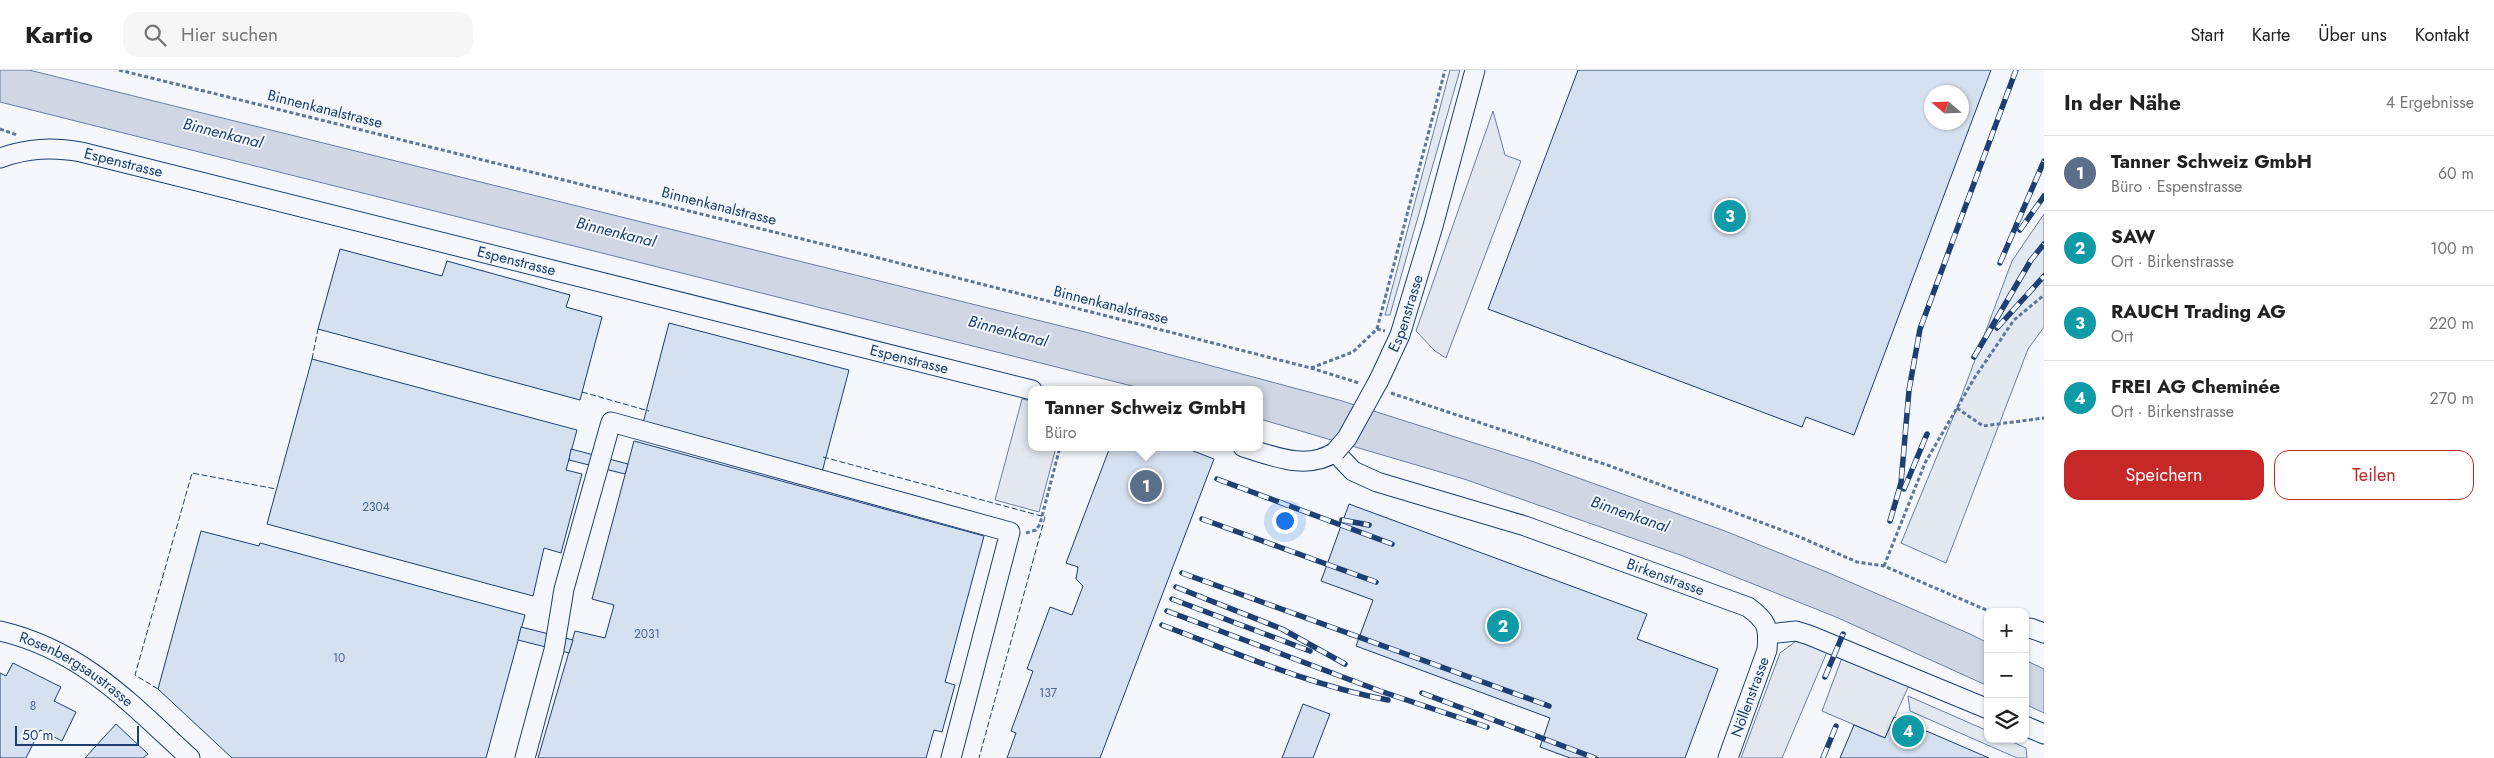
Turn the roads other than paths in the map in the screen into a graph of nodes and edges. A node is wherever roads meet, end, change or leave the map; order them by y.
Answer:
1 (1475, 70) edge
2 (0, 158) edge
3 (1028, 389) edge
4 (1256, 451) edge
5 (1327, 456) junction
6 (0, 631) edge
7 (1768, 634) junction
8 (1984, 707) edge
9 (2029, 728) edge
10 (2044, 734) edge
11 (190, 758) edge
12 (525, 758) edge
13 (951, 758) edge
14 (1728, 758) edge

1 - 5 street, Espenstrasse, bridge
2 - 3 street, Espenstrasse
4 - 5 street
5 - 7 street, Birkenstrasse
6 - 11 street, Rosenbergsaustrasse
7 - 8 street
7 - 14 street, Nöllenstrasse
9 - 10 street
12 - 13 street

